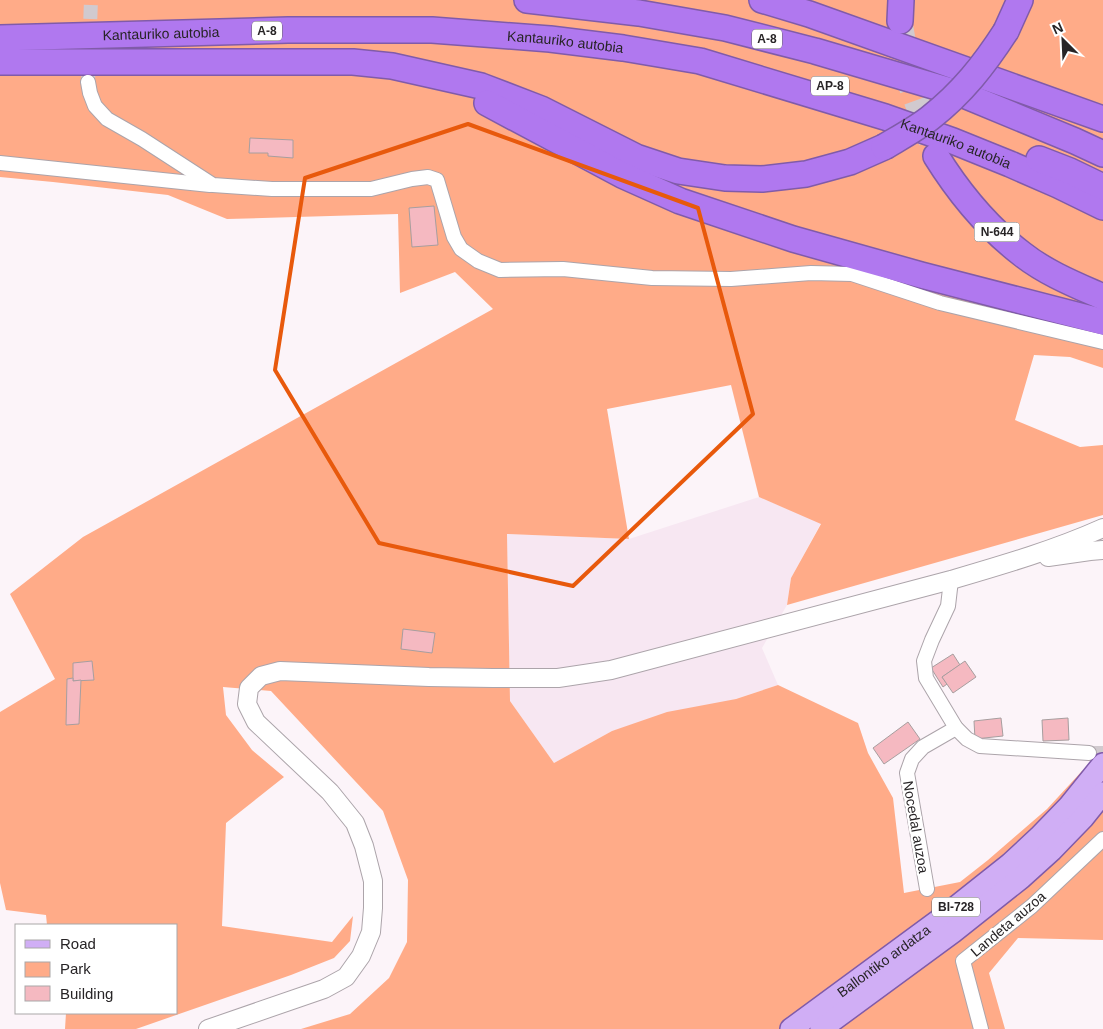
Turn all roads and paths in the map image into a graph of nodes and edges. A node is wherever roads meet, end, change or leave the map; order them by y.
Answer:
1 (527, 0) edge
2 (762, 0) edge
3 (1020, 0) edge
4 (0, 38) edge
5 (700, 61) junction
6 (0, 62) edge
7 (418, 72) junction
8 (88, 82) tunnel mouth
9 (1103, 119) edge
10 (1103, 154) edge
11 (936, 156) tunnel mouth
12 (0, 163) edge
13 (213, 185) junction
14 (1103, 188) edge
15 (1103, 207) edge
16 (1078, 286) junction
17 (1103, 292) edge
18 (1103, 297) edge
19 (1103, 322) edge
20 (1103, 342) edge
21 (1103, 528) edge
22 (1103, 550) edge
23 (1006, 564) junction
24 (951, 580) junction
25 (956, 728) junction
26 (1096, 758) edge
27 (1103, 793) edge
28 (1103, 839) edge
29 (928, 889) dead end
30 (208, 1029) edge
31 (791, 1029) edge
32 (821, 1029) edge
33 (981, 1029) edge

1 - 10 highway, A-8
2 - 9 highway
3 - 7 highway, bridge
4 - 5 highway, Kantauriko autobia / A-8
5 - 14 highway, AP-8
5 - 15 highway, Kantauriko autobia / A-8
6 - 7 highway
7 - 19 highway
8 - 13 street
11 - 16 highway, N-644
12 - 13 street
13 - 20 street
16 - 17 highway, N-644
16 - 18 highway
21 - 23 street
22 - 23 street
23 - 24 street
24 - 25 street
24 - 30 street
25 - 26 street
25 - 29 street, Nocedal auzoa
26 - 31 main road, Ballontiko ardatza / BI-728
27 - 32 main road, Ballontiko ardatza / BI-728
28 - 33 street, Landeta auzoa

